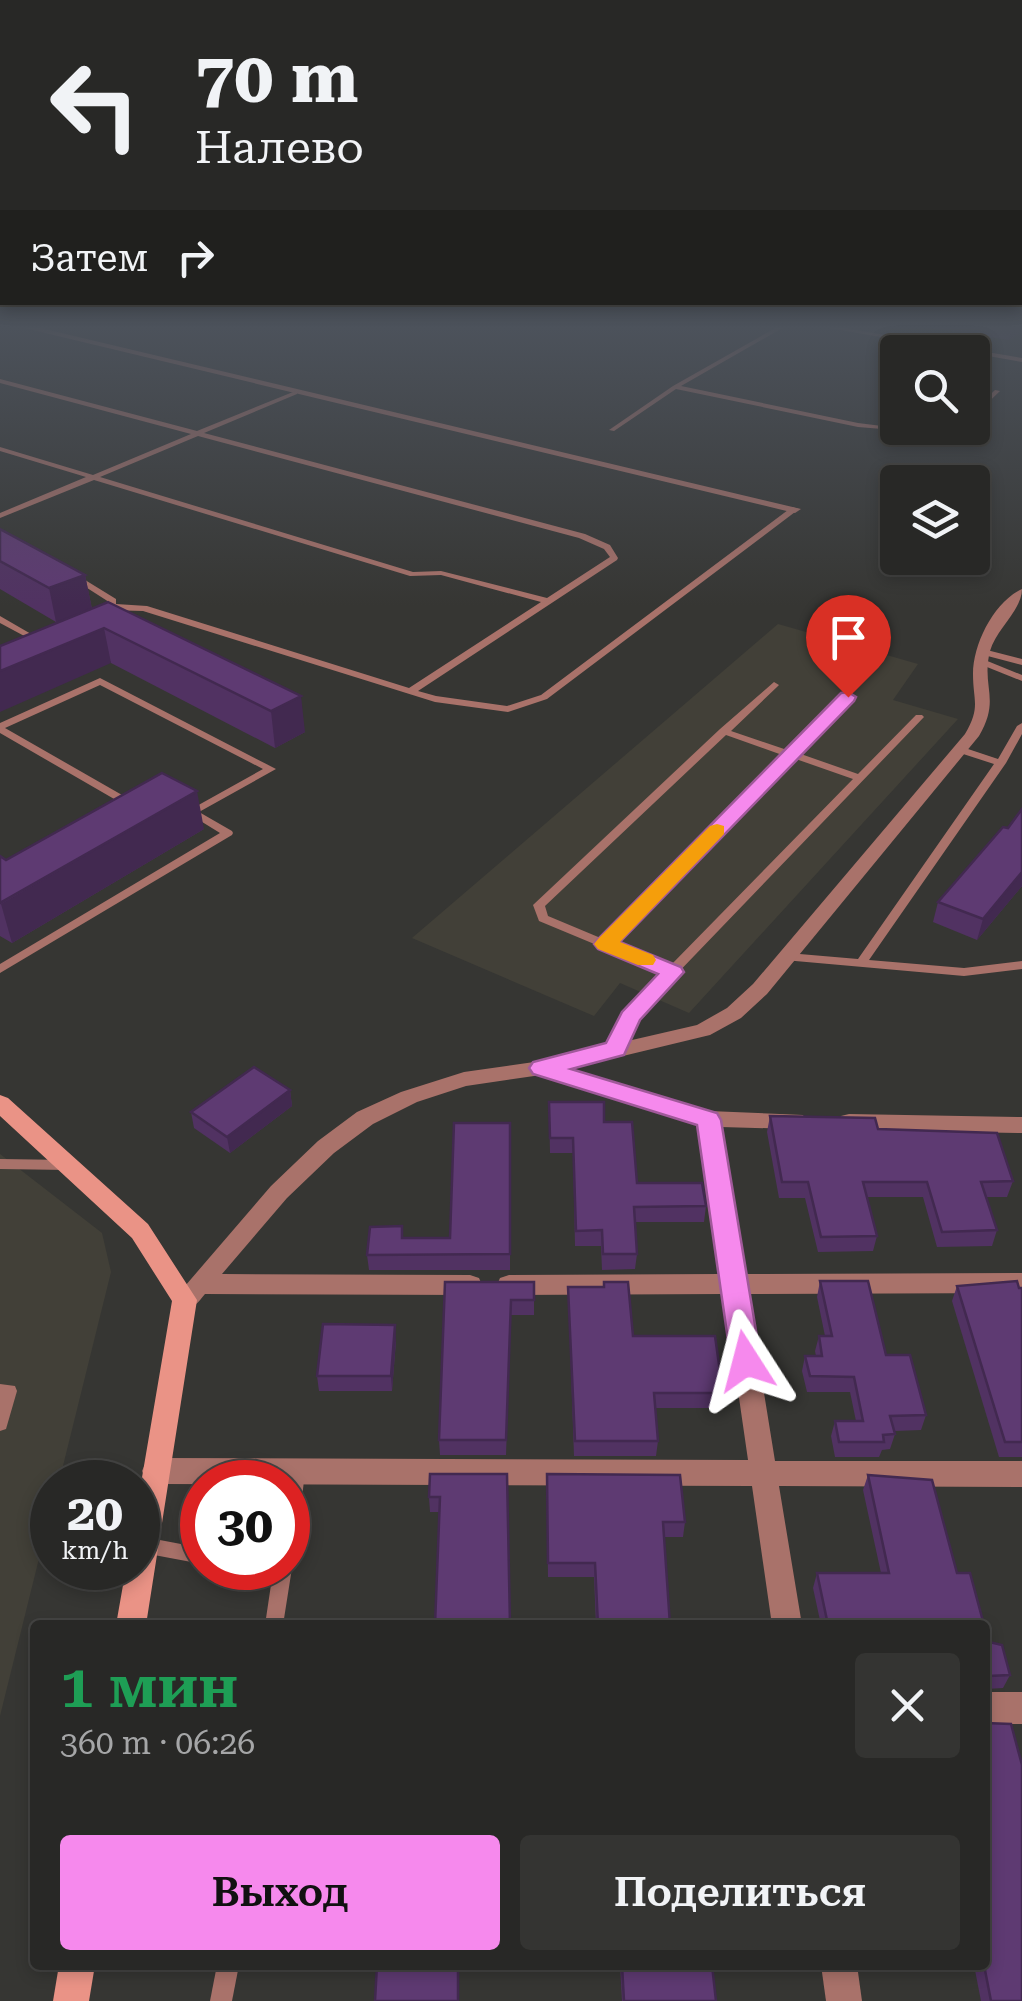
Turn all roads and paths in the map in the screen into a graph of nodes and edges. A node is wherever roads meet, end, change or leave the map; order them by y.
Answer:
1 (151, 419) edge
2 (231, 419) edge
3 (408, 419) edge
4 (628, 419) edge
5 (845, 419) edge
6 (880, 426) edge
7 (612, 430) dead end
8 (200, 432) junction
9 (0, 449) edge
10 (97, 476) junction
11 (796, 510) joint
12 (0, 516) edge
13 (63, 572) edge
14 (1022, 593) edge
15 (548, 601) junction
16 (114, 606) junction
17 (94, 618) edge
18 (0, 619) edge
19 (12, 626) junction
20 (0, 627) edge
21 (48, 634) edge
22 (34, 638) junction
23 (982, 656) junction
24 (0, 658) edge
25 (1022, 662) edge
26 (1022, 678) edge
27 (774, 685) dead end
28 (409, 692) junction
29 (848, 697) dead end
30 (918, 716) dead end
31 (1022, 726) edge
32 (0, 728) edge
33 (723, 731) junction
34 (961, 750) junction
35 (792, 754) junction
36 (1000, 763) junction
37 (860, 778) junction
38 (178, 805) edge
39 (191, 812) junction
40 (125, 820) edge
41 (605, 944) junction
42 (788, 957) junction
43 (861, 963) junction
44 (1022, 965) edge
45 (0, 968) edge
46 (673, 972) junction
47 (616, 1049) junction
48 (541, 1068) junction
49 (0, 1103) edge
50 (708, 1120) junction
51 (1022, 1125) edge
52 (0, 1164) edge
53 (71, 1165) junction
54 (1022, 1283) edge
55 (734, 1286) junction
56 (192, 1291) junction
57 (0, 1391) edge
58 (0, 1424) edge
59 (158, 1460) edge
60 (310, 1472) edge
61 (763, 1473) junction
62 (1022, 1474) edge
63 (137, 1590) edge
64 (276, 1590) edge
65 (133, 1620) edge
66 (274, 1620) edge
67 (785, 1620) edge
68 (990, 1708) edge
69 (1022, 1708) edge
70 (76, 1970) edge
71 (227, 1970) edge
72 (840, 1970) edge
73 (70, 2001) edge
74 (221, 2001) edge
75 (844, 2001) edge

1 - 8 lane
2 - 8 lane
3 - 11 street
4 - 7 lane
5 - 6 lane
8 - 10 lane
8 - 15 lane
9 - 10 lane
10 - 12 lane
10 - 15 lane
11 - 28 lane
13 - 16 lane
14 - 23 street
15 - 28 lane
16 - 17 lane
16 - 28 lane
18 - 19 lane
19 - 20 lane
19 - 22 lane
21 - 22 lane
22 - 24 lane
23 - 25 lane
23 - 26 lane
23 - 34 street
27 - 33 lane
29 - 35 lane
30 - 37 lane
31 - 36 lane
32 - 39 lane
32 - 40 lane
33 - 35 lane
33 - 41 lane
34 - 36 lane
34 - 42 street
35 - 37 lane
35 - 41 lane
36 - 43 lane
37 - 46 lane
38 - 39 lane
39 - 45 lane
41 - 46 lane
42 - 43 lane
42 - 47 street
43 - 44 lane
46 - 47 lane
47 - 48 street
48 - 50 street
48 - 56 street
49 - 53 street
50 - 51 street
50 - 55 street
52 - 53 lane
53 - 56 street
54 - 55 street
55 - 56 street
55 - 61 street
56 - 59 street
57 - 58 lane
60 - 61 street
61 - 62 street
61 - 67 street
63 - 65 street
64 - 66 lane
68 - 69 street
70 - 73 street
71 - 74 lane
72 - 75 street

